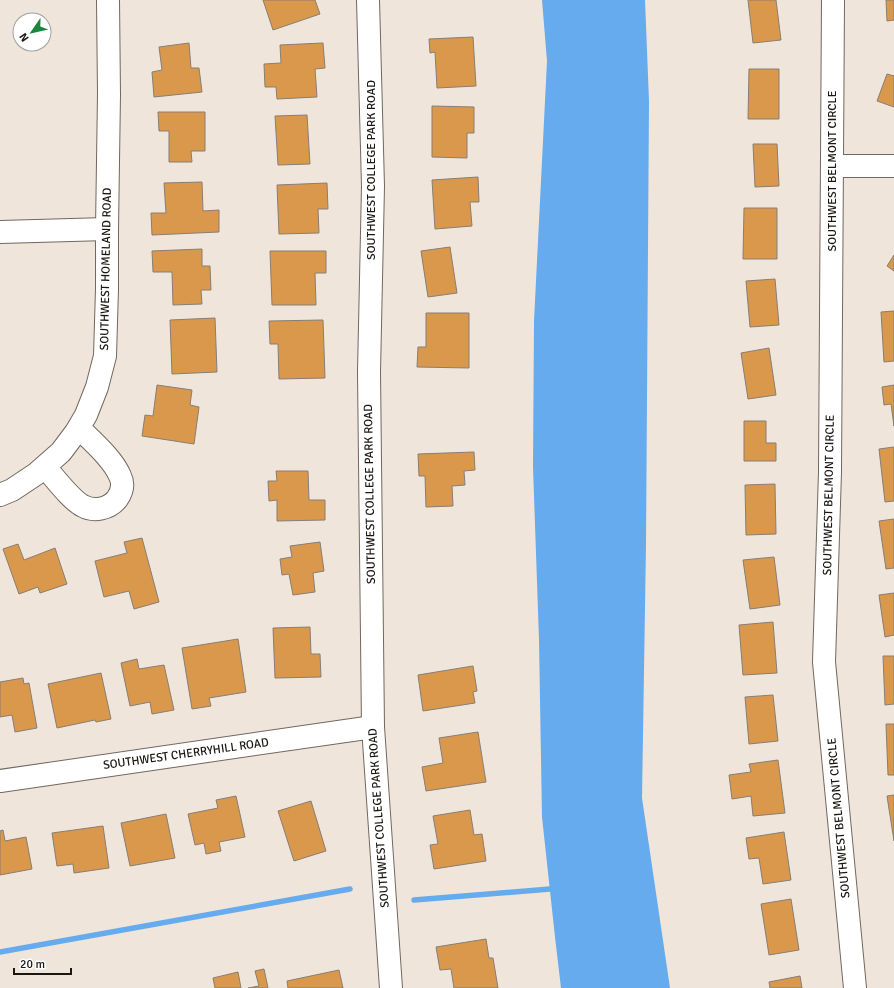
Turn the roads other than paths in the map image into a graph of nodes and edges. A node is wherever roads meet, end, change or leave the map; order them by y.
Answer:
1 (108, 0) edge
2 (368, 0) edge
3 (833, 0) edge
4 (833, 166) junction
5 (894, 166) edge
6 (107, 229) junction
7 (0, 232) edge
8 (79, 428) junction
9 (45, 467) junction
10 (0, 495) edge
11 (373, 727) junction
12 (0, 780) edge
13 (391, 988) edge
14 (855, 988) edge

1 - 6 street, SOUTHWEST HOMELAND ROAD
2 - 11 street, SOUTHWEST COLLEGE PARK ROAD
3 - 4 street, SOUTHWEST BELMONT CIRCLE
4 - 5 street
4 - 14 street, SOUTHWEST BELMONT CIRCLE
6 - 7 street
6 - 8 street, SOUTHWEST HOMELAND ROAD
8 - 9 street, SOUTHWEST HOMELAND ROAD
8 - 9 street
9 - 10 street, SOUTHWEST HOMELAND ROAD
11 - 12 street, SOUTHWEST CHERRYHILL ROAD
11 - 13 street, SOUTHWEST COLLEGE PARK ROAD

